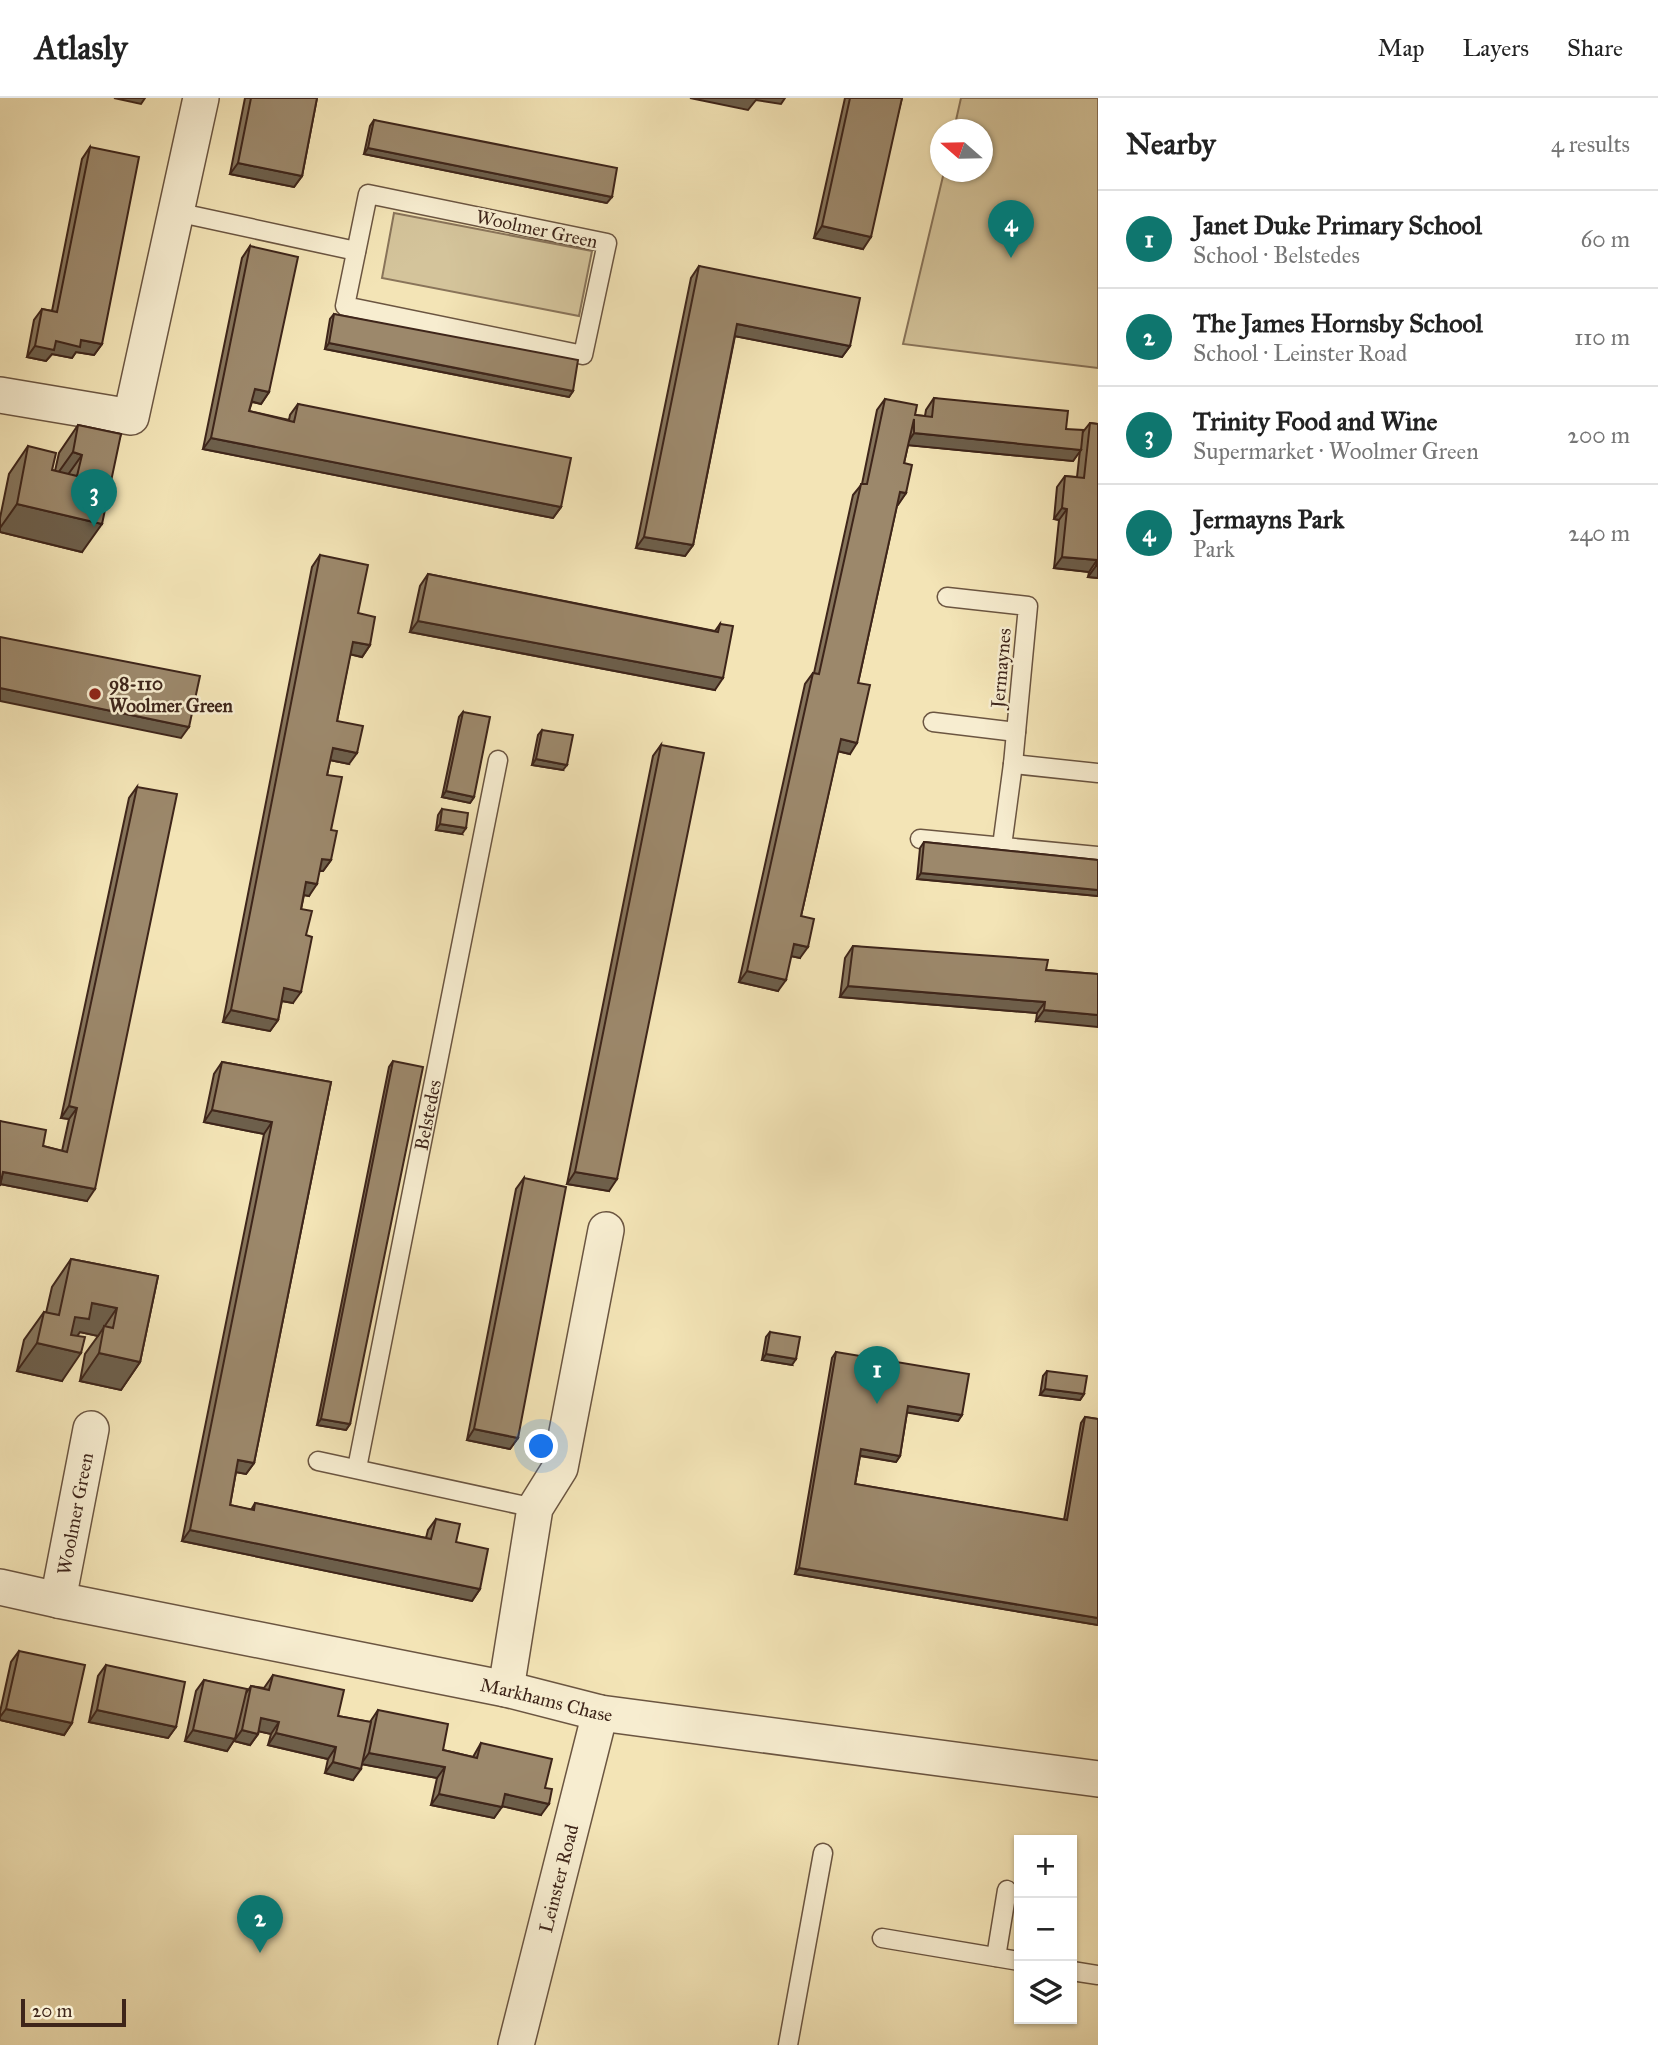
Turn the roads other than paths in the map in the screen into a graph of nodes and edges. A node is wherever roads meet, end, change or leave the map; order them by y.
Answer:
1 (201, 98) edge
2 (176, 212) junction
3 (356, 251) junction
4 (0, 395) edge
5 (947, 597) dead end
6 (933, 722) dead end
7 (1016, 732) junction
8 (498, 760) dead end
9 (1013, 764) junction
10 (1098, 773) edge
11 (920, 839) dead end
12 (1002, 846) junction
13 (1098, 856) edge
14 (606, 1230) dead end
15 (91, 1429) dead end
16 (318, 1461) dead end
17 (356, 1468) junction
18 (535, 1508) junction
19 (0, 1587) edge
20 (58, 1600) junction
21 (506, 1689) junction
22 (600, 1713) junction
23 (1098, 1779) edge
24 (823, 1853) dead end
25 (1007, 1890) dead end
26 (882, 1938) dead end
27 (996, 1957) junction
28 (1014, 1960) edge
29 (1077, 1971) edge
30 (1098, 1975) edge
31 (516, 2045) edge
32 (788, 2045) edge

1 - 2 street
2 - 3 lane
2 - 4 street
3 - 3 lane, Woolmer Green
5 - 7 lane, Jermaynes
6 - 7 lane, Jermaynes
7 - 9 lane, Jermaynes
8 - 17 lane, Belstedes
9 - 10 lane
9 - 12 lane, Jermaynes
11 - 12 lane
12 - 13 lane
14 - 18 street
15 - 20 street, Woolmer Green
16 - 17 lane
17 - 18 lane
18 - 21 street
19 - 20 street, Markhams Chase
20 - 21 street, Markhams Chase
21 - 22 street, Markhams Chase
22 - 23 street, Markhams Chase
22 - 31 street, Leinster Road
24 - 32 lane
25 - 27 lane
26 - 27 lane
27 - 28 lane
29 - 30 lane

